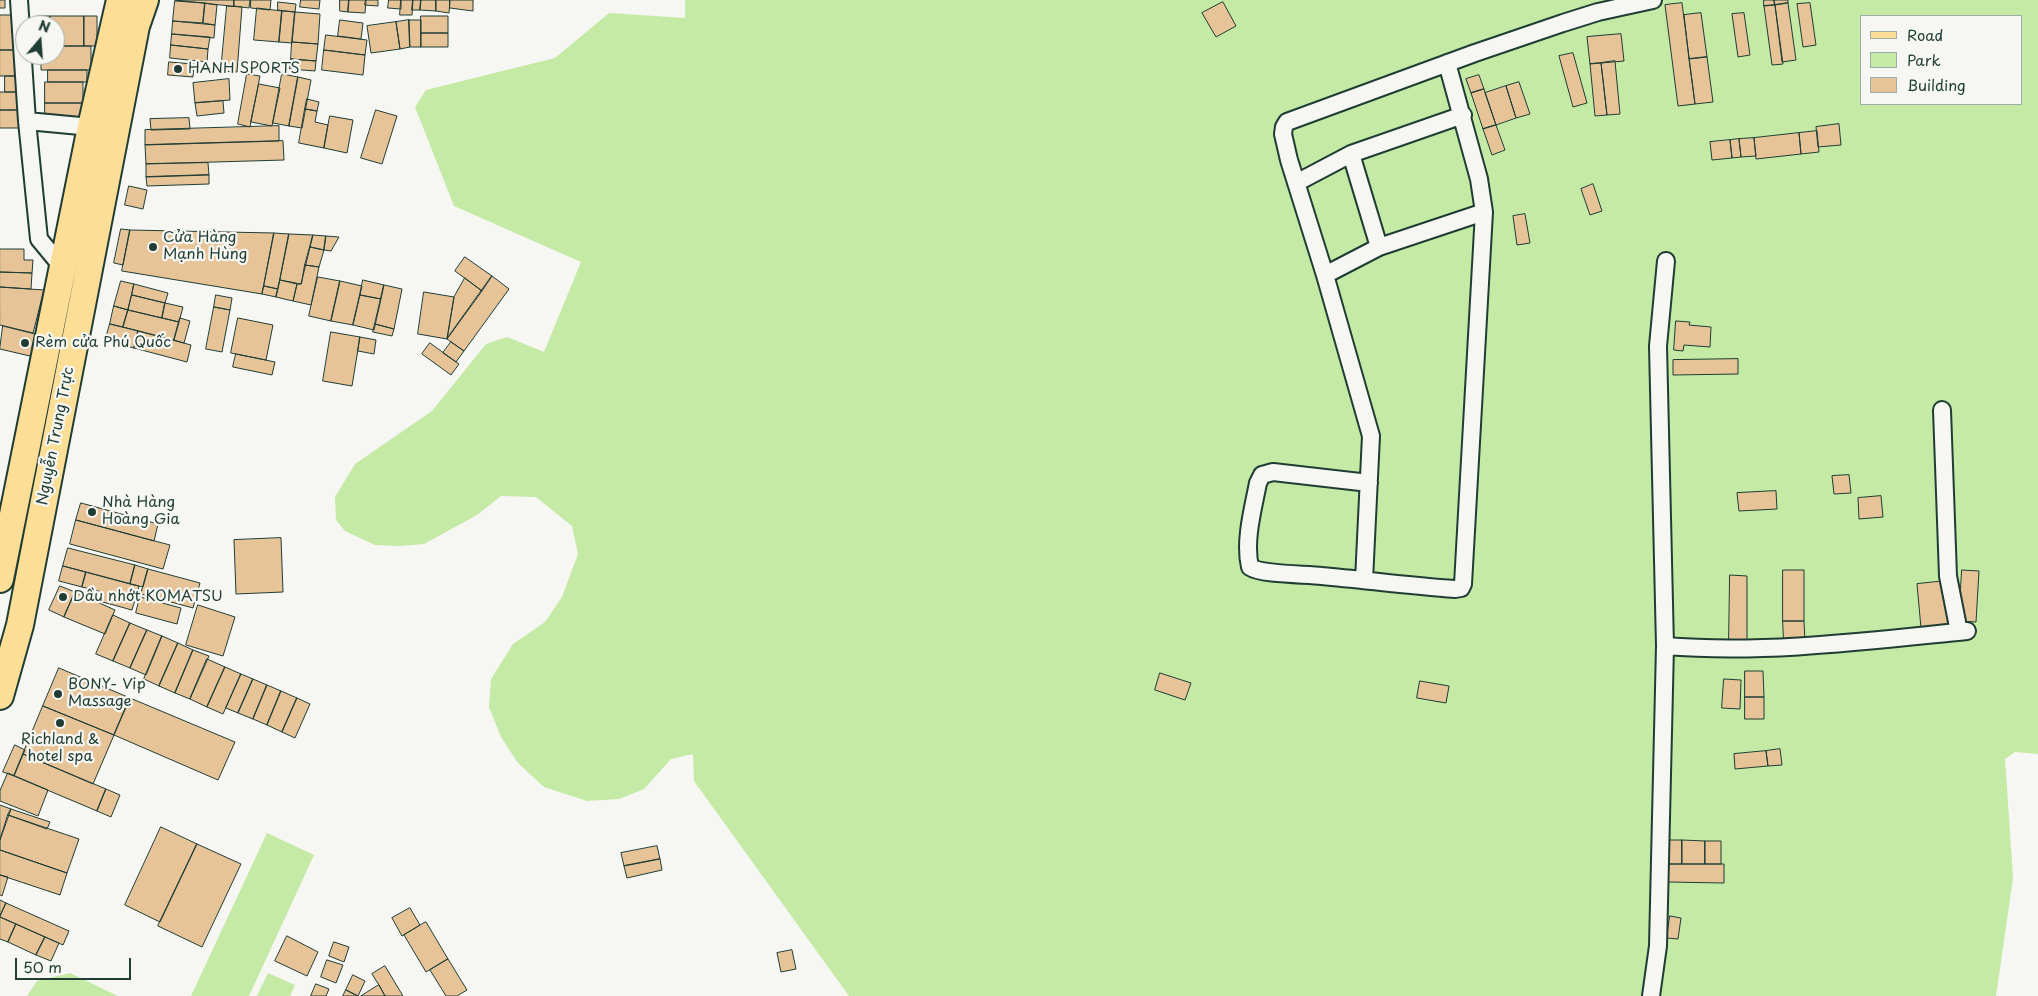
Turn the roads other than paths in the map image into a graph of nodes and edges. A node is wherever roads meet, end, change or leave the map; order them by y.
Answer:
1 (19, 0) edge
2 (120, 0) edge
3 (145, 0) edge
4 (1653, 0) edge
5 (1447, 63) junction
6 (1463, 116) junction
7 (27, 121) junction
8 (104, 127) junction
9 (1351, 154) junction
10 (1296, 183) junction
11 (1484, 212) junction
12 (1379, 247) junction
13 (1666, 261) dead end
14 (62, 268) junction
15 (1325, 275) junction
16 (1942, 410) dead end
17 (1369, 482) junction
18 (0, 579) edge
19 (1364, 580) junction
20 (1665, 646) junction
21 (0, 696) edge
22 (1651, 996) edge

1 - 7 street
2 - 8 main road, Nguyễn Trung Trực
3 - 8 main road, Nguyễn Trung Trực
4 - 5 street
5 - 6 street
5 - 10 street
6 - 9 street
6 - 11 street
7 - 8 street
7 - 14 street
8 - 14 main road, Nguyễn Trung Trực
8 - 21 main road, Nguyễn Trung Trực
9 - 10 street
9 - 12 street
10 - 15 street
11 - 12 street
11 - 19 street
12 - 15 street
13 - 20 street
14 - 18 main road, Nguyễn Trung Trực
15 - 17 street
16 - 20 street
17 - 19 street
17 - 19 street
20 - 22 street

